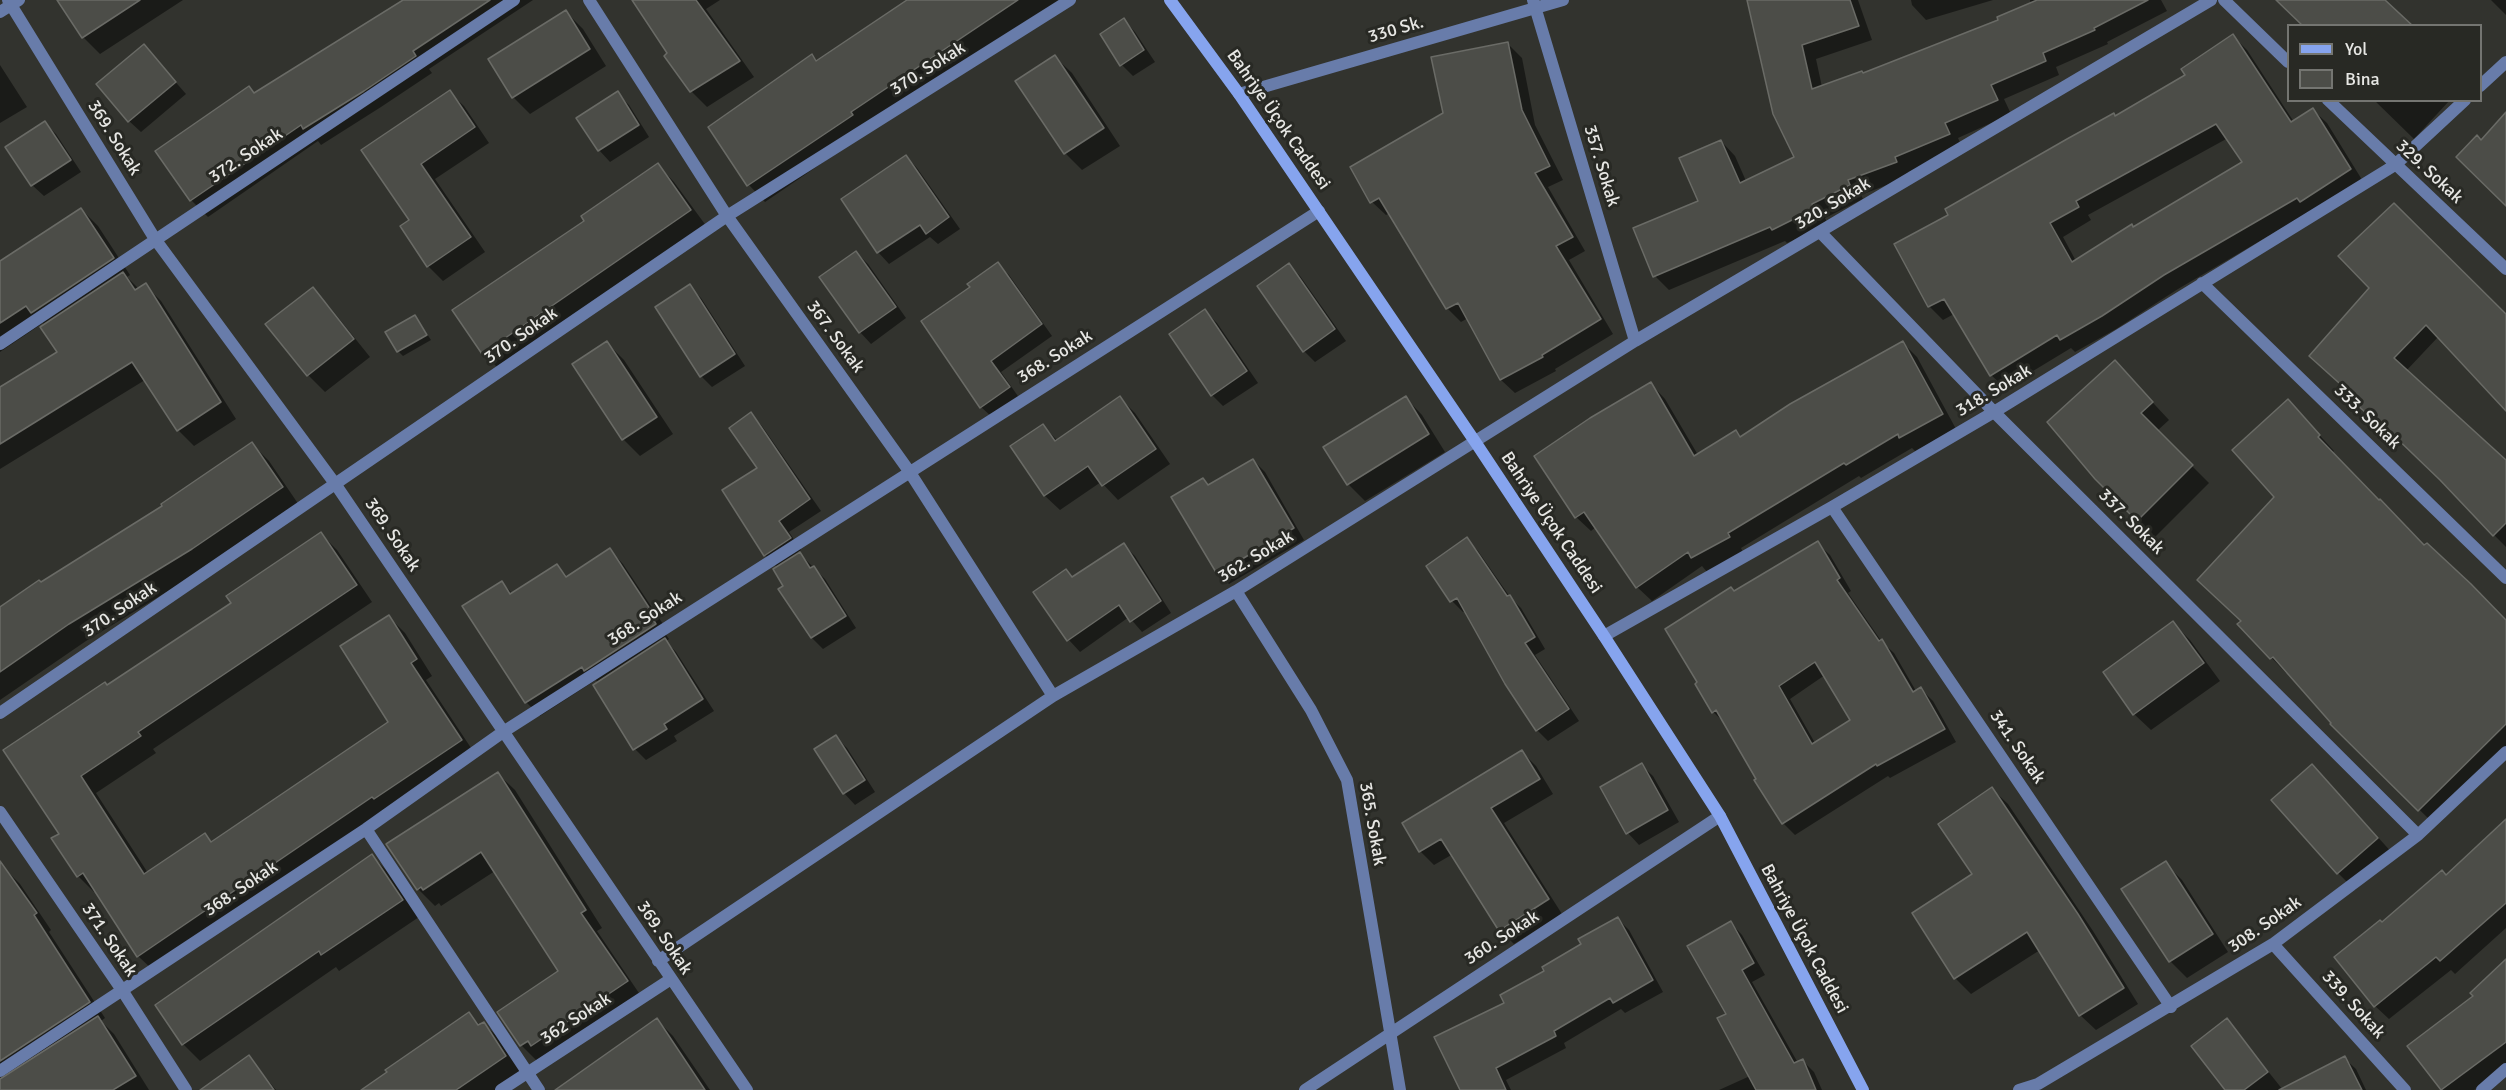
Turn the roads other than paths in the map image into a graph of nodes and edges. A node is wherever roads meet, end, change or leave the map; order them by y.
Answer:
1 (514, 0) edge
2 (588, 0) edge
3 (1070, 0) edge
4 (1170, 0) edge
5 (1563, 0) edge
6 (2211, 0) edge
7 (2224, 0) edge
8 (13, 2) edge
9 (1535, 5) edge
10 (0, 12) edge
11 (2287, 60) edge
12 (2506, 62) edge
13 (2482, 85) edge
14 (1239, 94) junction
15 (2330, 102) edge
16 (2463, 102) edge
17 (2395, 165) junction
18 (1319, 211) junction
19 (727, 216) junction
20 (1821, 233) junction
21 (155, 239) junction
22 (2506, 269) edge
23 (2202, 283) junction
24 (1635, 341) junction
25 (0, 344) edge
26 (1994, 412) junction
27 (1476, 443) junction
28 (909, 471) junction
29 (336, 485) junction
30 (1832, 507) junction
31 (2506, 578) edge
32 (1236, 591) junction
33 (1604, 636) junction
34 (1053, 696) junction
35 (0, 713) edge
36 (503, 732) junction
37 (2506, 752) edge
38 (0, 812) edge
39 (1720, 816) junction
40 (366, 829) junction
41 (2418, 834) junction
42 (2273, 944) junction
43 (658, 961) junction
44 (670, 979) junction
45 (122, 990) junction
46 (2171, 1007) junction
47 (1389, 1035) junction
48 (2506, 1069) edge
49 (0, 1071) edge
50 (527, 1073) junction
51 (186, 1090) edge
52 (501, 1090) edge
53 (539, 1090) edge
54 (747, 1090) edge
55 (1305, 1090) edge
56 (1400, 1090) edge
57 (1863, 1090) edge
58 (2019, 1090) edge
59 (2405, 1090) edge
60 (2482, 1090) edge

1 - 21 street, 372. Sokak
2 - 19 street, 367. Sokak
3 - 19 street, 370. Sokak
4 - 14 street, Bahriye Üçok Caddesi
5 - 9 street, 330 Sk.
6 - 20 street, 320. Sokak
7 - 11 street
8 - 10 street
8 - 21 street, 369. Sokak
9 - 14 street, 330 Sk.
9 - 24 street, 357. Sokak
12 - 13 street
14 - 18 street, Bahriye Üçok Caddesi
15 - 17 street, 329. Sokak
16 - 17 street, 318. Sokak
17 - 22 street, 329. Sokak
17 - 23 street, 318. Sokak
18 - 27 street, Bahriye Üçok Caddesi
18 - 28 street, 368. Sokak
19 - 28 street, 367. Sokak
19 - 29 street, 370. Sokak
20 - 24 street, 320. Sokak
20 - 26 street, 337. Sokak
21 - 25 street, 372. Sokak
21 - 29 street, 369. Sokak
23 - 26 street, 318. Sokak
23 - 31 street, 333. Sokak
24 - 27 street, 320. Sokak
26 - 30 street, 318. Sokak
26 - 41 street, 337. Sokak
27 - 32 street, 362. Sokak
27 - 33 street, Bahriye Üçok Caddesi
28 - 34 street, 367. Sokak
28 - 36 street, 368. Sokak
29 - 35 street, 370. Sokak
29 - 36 street, 369. Sokak
30 - 33 street, 318. Sokak
30 - 46 street, 341. Sokak
32 - 34 street, 362. Sokak
32 - 47 street, 365. Sokak
33 - 39 street, Bahriye Üçok Caddesi
34 - 43 street, 362. Sokak
36 - 40 street, 368. Sokak
36 - 43 street, 369. Sokak
37 - 41 street, 308. Sokak
38 - 45 street, 371. Sokak
39 - 47 street, 360. Sokak
39 - 57 street, Bahriye Üçok Caddesi
40 - 45 street, 368. Sokak
40 - 50 street
41 - 42 street, 308. Sokak
42 - 46 street, 308. Sokak
42 - 59 street, 339. Sokak
43 - 44 street, 369. Sokak
44 - 50 street, 362 Sokak
44 - 54 street, 369. Sokak
45 - 49 street, 368. Sokak
45 - 51 street, 371. Sokak
46 - 58 street, 308. Sokak
47 - 55 street, 360. Sokak
47 - 56 street, 365. Sokak
48 - 60 street
50 - 52 street, 362 Sokak
50 - 53 street

